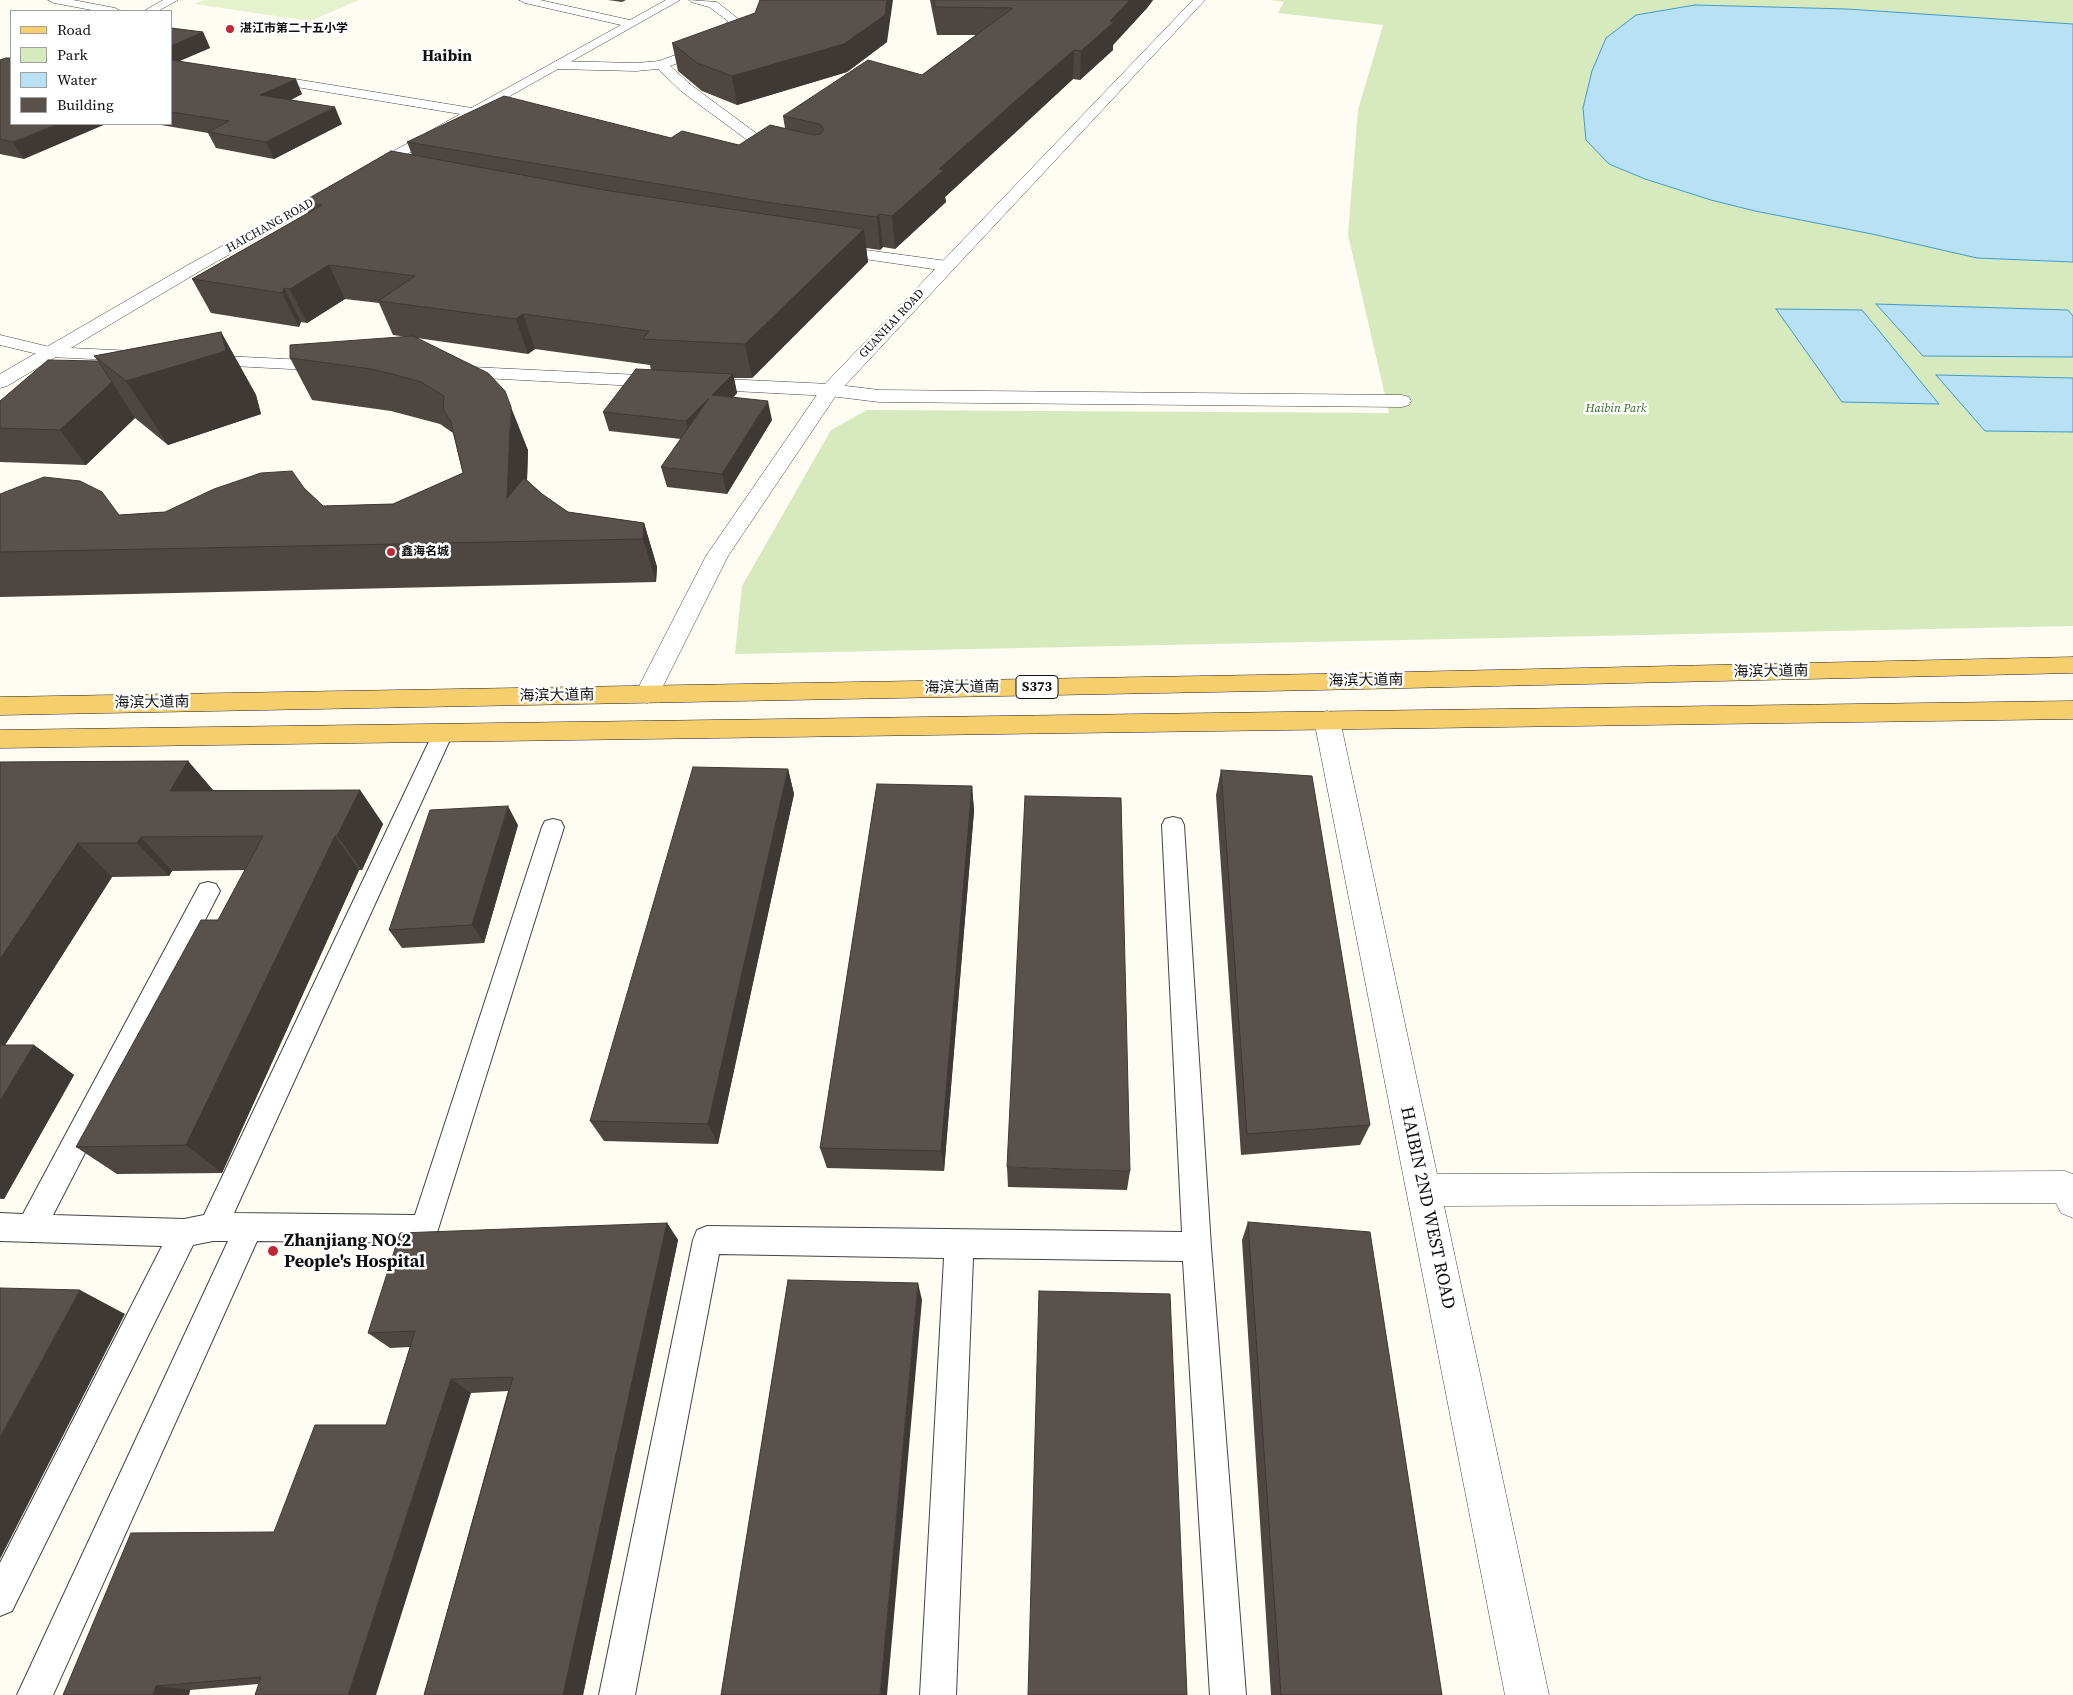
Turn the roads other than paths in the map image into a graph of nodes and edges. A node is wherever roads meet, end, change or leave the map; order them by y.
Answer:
1 (54, 0) edge
2 (172, 0) edge
3 (525, 0) edge
4 (674, 0) edge
5 (695, 0) edge
6 (1199, 0) edge
7 (109, 10) edge
8 (152, 10) edge
9 (630, 23) junction
10 (556, 65) junction
11 (661, 65) junction
12 (264, 78) edge
13 (472, 112) junction
14 (801, 156) edge
15 (368, 170) junction
16 (388, 174) edge
17 (814, 248) edge
18 (947, 266) junction
19 (0, 340) edge
20 (50, 352) junction
21 (149, 357) edge
22 (179, 359) edge
23 (346, 367) edge
24 (435, 371) edge
25 (0, 382) edge
26 (830, 390) junction
27 (1402, 401) dead end
28 (2073, 665) edge
29 (647, 694) junction
30 (0, 706) edge
31 (2073, 710) edge
32 (1327, 720) junction
33 (443, 733) junction
34 (0, 738) edge
35 (1173, 825) dead end
36 (553, 828) dead end
37 (208, 890) dead end
38 (1423, 1190) junction
39 (2070, 1192) edge
40 (0, 1227) edge
41 (249, 1227) junction
42 (31, 1228) junction
43 (213, 1228) junction
44 (184, 1233) junction
45 (959, 1244) junction
46 (1197, 1247) junction
47 (0, 1599) edge
48 (35, 1695) edge
49 (617, 1695) edge
50 (938, 1695) edge
51 (1228, 1695) edge
52 (1526, 1695) edge

1 - 7 street
2 - 8 street
3 - 9 street
4 - 9 street, HAICHANG ROAD
5 - 11 street
6 - 18 street, GUANHAI ROAD
9 - 10 street, HAICHANG ROAD
10 - 11 street
10 - 13 street, HAICHANG ROAD
11 - 14 street
12 - 13 street
13 - 15 street, HAICHANG ROAD
15 - 16 street
15 - 20 street, HAICHANG ROAD
17 - 18 street
18 - 26 street, GUANHAI ROAD
19 - 20 street
20 - 21 street
20 - 25 street, HAICHANG ROAD
22 - 23 street
24 - 26 street
26 - 27 street
26 - 29 street, GUANHAI ROAD
28 - 29 main road, 海滨大道南 / S373
29 - 30 main road, 海滨大道南 / S373
31 - 32 main road
32 - 33 main road
32 - 38 street, HAIBIN 2ND WEST ROAD
33 - 34 main road
33 - 43 lane
35 - 46 lane
36 - 41 lane
37 - 42 lane
38 - 39 street
38 - 52 street, HAIBIN 2ND WEST ROAD
40 - 42 lane
41 - 43 lane
41 - 48 lane
42 - 44 lane
43 - 44 lane
44 - 47 lane
45 - 46 lane
45 - 49 lane
45 - 50 lane
46 - 51 lane

